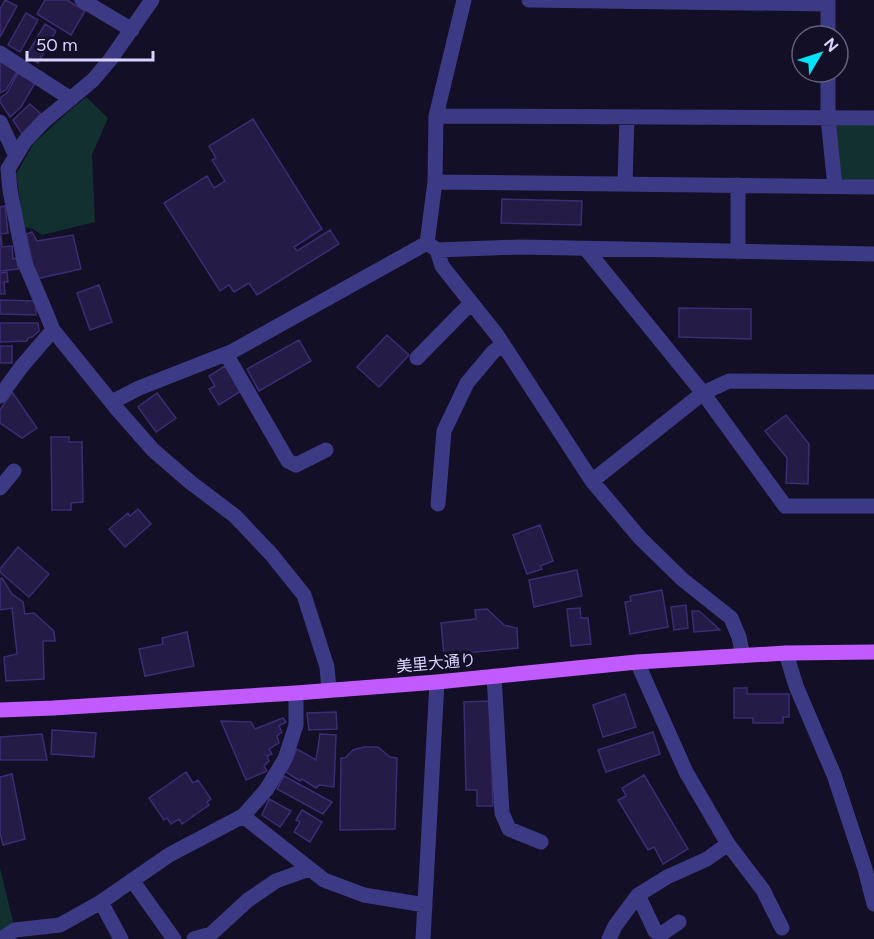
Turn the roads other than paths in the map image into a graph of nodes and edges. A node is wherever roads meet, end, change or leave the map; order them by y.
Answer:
1 (82, 0) edge
2 (152, 0) edge
3 (464, 0) edge
4 (529, 0) edge
5 (633, 1) edge
6 (828, 2) edge
7 (828, 24) edge
8 (132, 30) junction
9 (0, 53) edge
10 (828, 84) edge
11 (71, 99) junction
12 (436, 116) junction
13 (627, 117) junction
14 (828, 118) junction
15 (874, 118) edge
16 (0, 122) edge
17 (16, 156) junction
18 (435, 182) junction
19 (625, 184) junction
20 (738, 185) junction
21 (835, 187) junction
22 (874, 187) edge
23 (5, 191) edge
24 (432, 247) junction
25 (586, 249) junction
26 (738, 252) junction
27 (874, 254) edge
28 (471, 303) junction
29 (53, 330) junction
30 (503, 344) junction
31 (226, 354) junction
32 (417, 358) dead end
33 (874, 382) edge
34 (703, 393) junction
35 (0, 396) edge
36 (112, 402) junction
37 (326, 450) dead end
38 (14, 471) dead end
39 (592, 481) junction
40 (0, 488) edge
41 (438, 504) dead end
42 (874, 506) edge
43 (874, 652) edge
44 (786, 653) junction
45 (743, 656) junction
46 (637, 662) junction
47 (494, 676) junction
48 (437, 682) junction
49 (329, 690) junction
50 (296, 693) junction
51 (0, 710) edge
52 (243, 816) junction
53 (541, 842) dead end
54 (728, 844) junction
55 (870, 868) edge
56 (309, 869) junction
57 (132, 880) junction
58 (638, 895) junction
59 (101, 902) junction
60 (874, 904) edge
61 (425, 905) junction
62 (679, 922) dead end
63 (782, 928) dead end
64 (213, 936) edge
65 (1, 939) edge
66 (121, 939) edge
67 (174, 939) edge
68 (194, 939) edge
69 (423, 939) edge
70 (609, 939) edge

1 - 8 street
2 - 8 street
3 - 12 street
4 - 5 street
5 - 6 street
6 - 7 street
8 - 11 street
9 - 11 street
10 - 14 street
11 - 17 street
12 - 13 street
12 - 18 street
13 - 14 street
13 - 19 street
14 - 15 street
14 - 21 street
16 - 17 street
17 - 23 street
18 - 19 street
18 - 24 street
19 - 20 street
20 - 21 street
20 - 26 street
21 - 22 street
23 - 29 street
24 - 25 street
24 - 28 street
24 - 31 street
25 - 26 street
25 - 34 street
26 - 27 street
28 - 30 street
28 - 32 street
29 - 35 street
29 - 36 street
30 - 39 street
30 - 41 street
31 - 36 street
31 - 37 street
33 - 34 street
34 - 39 street
34 - 42 street
36 - 49 street
38 - 40 street
39 - 45 street
43 - 44 main road, 美里大通り
44 - 45 main road, 美里大通り
44 - 55 street
45 - 46 main road, 美里大通り
46 - 47 main road, 美里大通り
46 - 54 street
47 - 48 main road, 美里大通り
47 - 53 street
48 - 49 main road, 美里大通り
48 - 61 street
49 - 50 main road, 美里大通り
50 - 51 main road, 美里大通り
50 - 52 street
52 - 56 street
52 - 57 street
54 - 58 street
54 - 63 street
55 - 60 street
56 - 61 street
56 - 64 street
57 - 59 street
57 - 67 street
58 - 62 street
58 - 70 street
59 - 65 street
59 - 66 street
61 - 69 street
64 - 68 street

